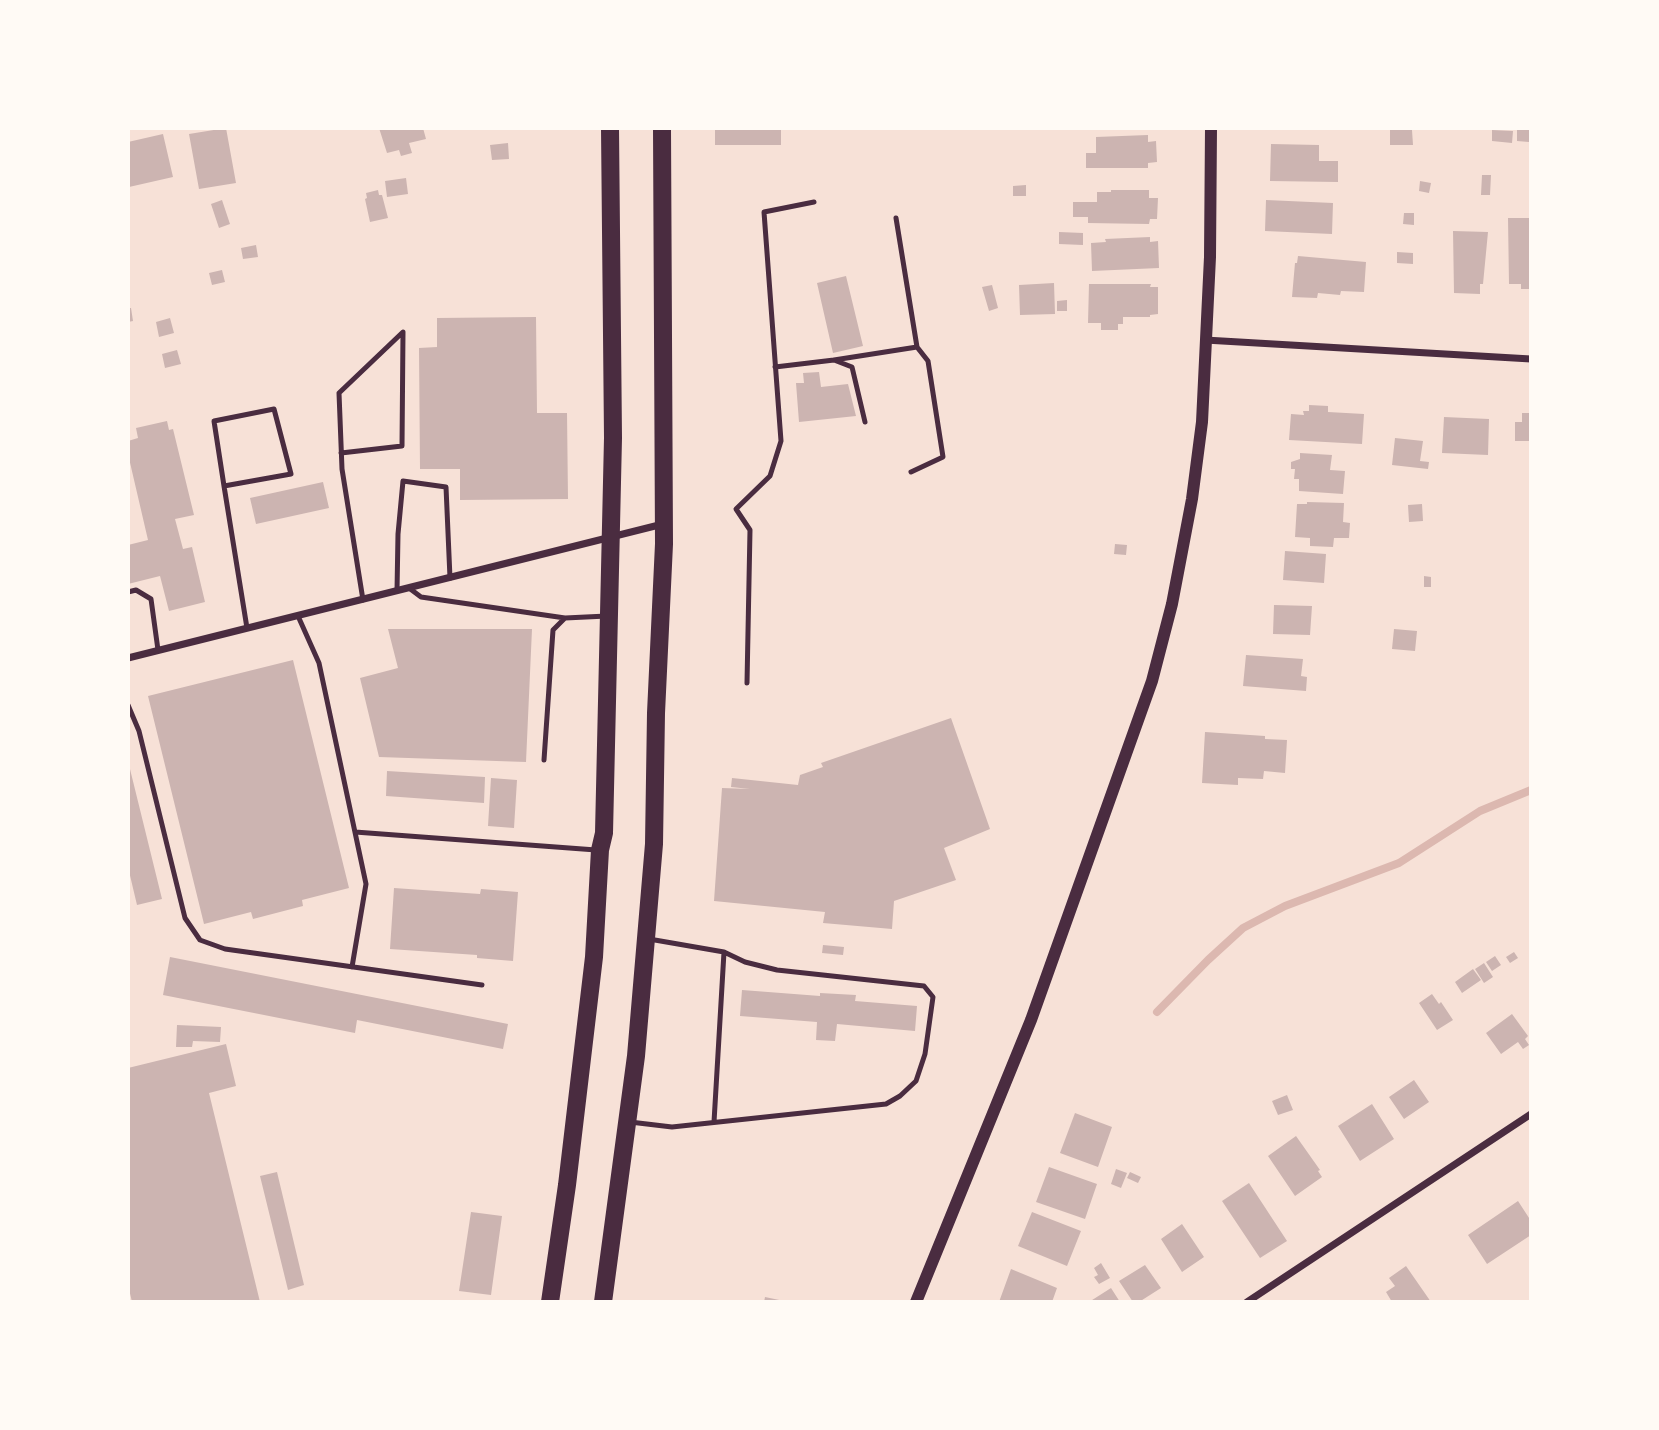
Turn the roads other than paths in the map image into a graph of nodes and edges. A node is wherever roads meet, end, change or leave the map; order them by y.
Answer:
1 (610, 128) edge
2 (662, 128) edge
3 (1211, 128) edge
4 (814, 202) dead end
5 (896, 218) dead end
6 (1205, 340) junction
7 (917, 347) junction
8 (1531, 359) edge
9 (834, 360) junction
10 (775, 368) junction
11 (865, 422) dead end
12 (341, 453) junction
13 (911, 472) dead end
14 (224, 486) junction
15 (663, 524) junction
16 (611, 537) junction
17 (450, 578) junction
18 (408, 588) junction
19 (397, 591) junction
20 (128, 592) edge
21 (363, 600) junction
22 (298, 616) junction
23 (610, 616) junction
24 (565, 618) junction
25 (247, 628) junction
26 (158, 650) junction
27 (128, 658) edge
28 (747, 683) dead end
29 (128, 705) edge
30 (544, 760) dead end
31 (355, 832) junction
32 (600, 850) junction
33 (647, 938) junction
34 (724, 952) junction
35 (352, 967) junction
36 (482, 985) dead end
37 (1531, 1114) edge
38 (627, 1122) junction
39 (714, 1122) junction
40 (550, 1302) edge
41 (603, 1302) edge
42 (916, 1302) edge
43 (1247, 1302) edge

1 - 16 main road
2 - 15 main road
3 - 6 street
4 - 10 lane
5 - 7 lane
6 - 8 street
6 - 42 street
7 - 9 lane
7 - 13 lane
9 - 10 lane
9 - 11 lane
10 - 28 lane
12 - 12 lane
12 - 21 lane
14 - 14 lane
14 - 25 lane
15 - 16 street
15 - 33 main road
16 - 17 street
16 - 23 main road
17 - 18 street
17 - 19 lane
18 - 19 street
18 - 24 lane
19 - 21 street
20 - 26 lane
21 - 22 street
22 - 25 street
22 - 31 lane
23 - 24 lane
23 - 32 main road
24 - 30 lane
25 - 26 street
26 - 27 street
29 - 35 lane
31 - 32 lane
31 - 35 lane
32 - 40 main road
33 - 34 lane
33 - 38 main road
34 - 39 lane
34 - 39 lane
35 - 36 lane
37 - 43 street
38 - 39 lane
38 - 41 main road

